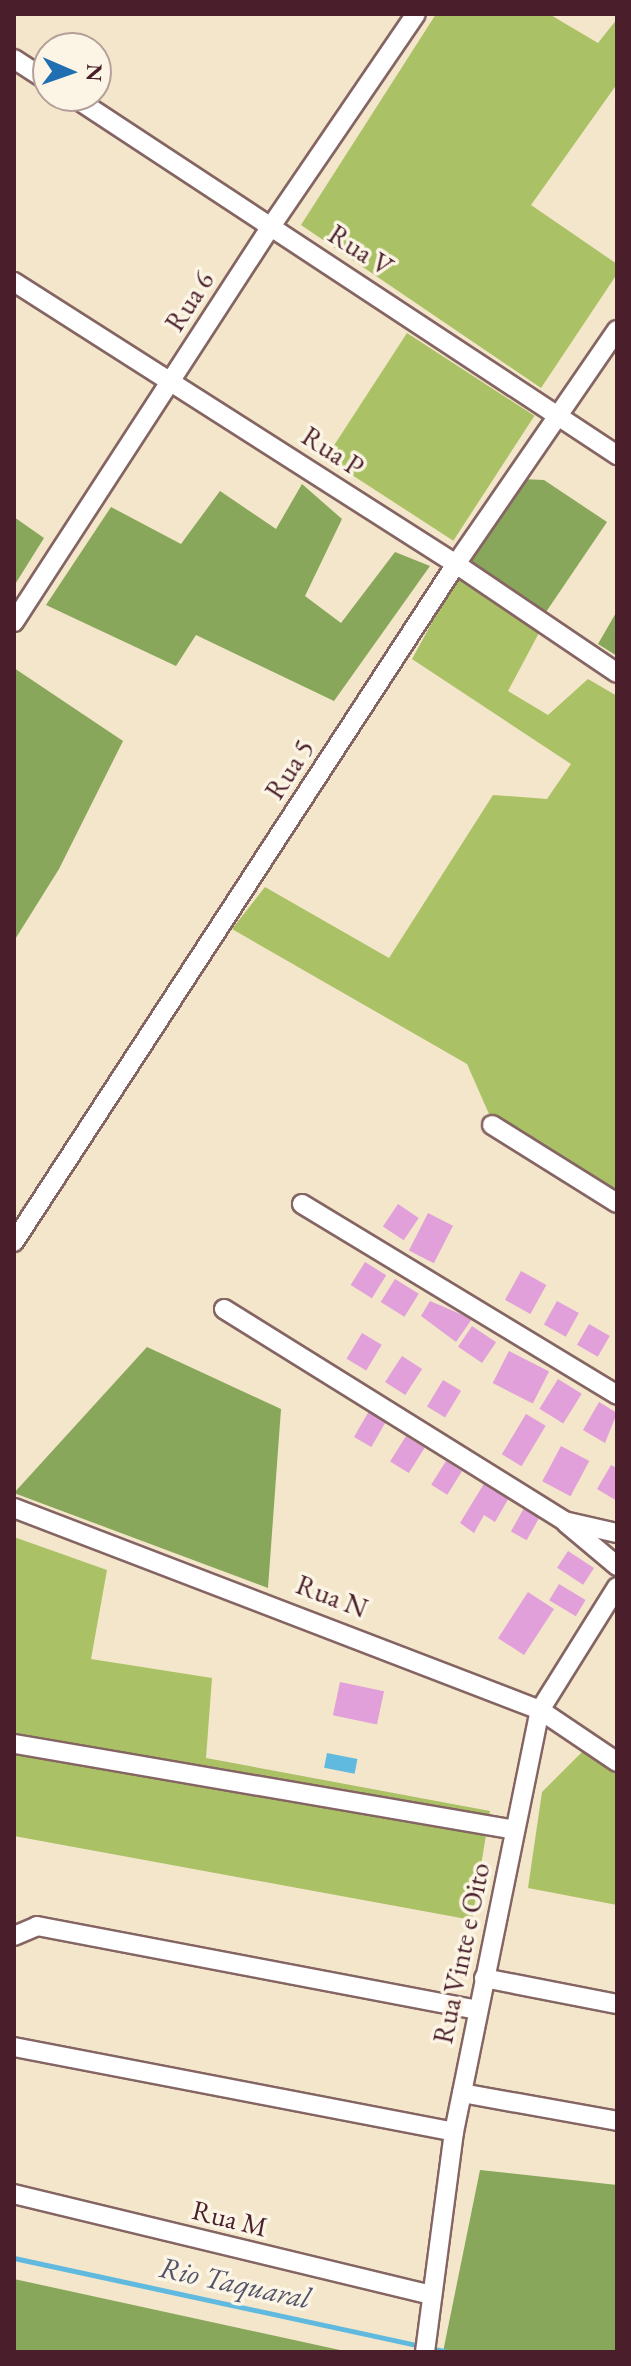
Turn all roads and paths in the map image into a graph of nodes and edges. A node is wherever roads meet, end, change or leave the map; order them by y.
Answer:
1 (416, 14) edge
2 (14, 59) edge
3 (32, 71) edge
4 (97, 112) edge
5 (272, 225) junction
6 (14, 282) edge
7 (617, 330) edge
8 (171, 380) junction
9 (559, 414) junction
10 (617, 455) edge
11 (456, 564) junction
12 (14, 622) edge
13 (617, 673) edge
14 (492, 1125) dead end
15 (617, 1203) edge
16 (302, 1204) dead end
17 (14, 1242) edge
18 (224, 1309) dead end
19 (617, 1395) edge
20 (14, 1508) edge
21 (564, 1521) junction
22 (617, 1533) edge
23 (617, 1566) edge
24 (617, 1587) edge
25 (540, 1710) junction
26 (15, 1744) edge
27 (617, 1762) edge
28 (515, 1830) junction
29 (14, 1936) edge
30 (484, 1978) junction
31 (617, 2004) edge
32 (477, 2010) junction
33 (14, 2047) edge
34 (462, 2093) junction
35 (617, 2121) edge
36 (454, 2132) junction
37 (14, 2194) edge
38 (432, 2295) junction
39 (425, 2348) edge

1 - 5 street, Rua 6
2 - 3 street
4 - 5 street, Rua V
5 - 8 street, Rua 6
5 - 9 street, Rua V
6 - 8 street, Rua P
7 - 9 street, Rua 5
8 - 11 street, Rua P
8 - 12 street, Rua 6
9 - 10 street, Rua V
9 - 11 street, Rua 5
11 - 13 street, Rua P
11 - 17 street, Rua 5
14 - 15 street
16 - 19 street
18 - 21 street
20 - 25 street, Rua N
21 - 22 street
21 - 23 street
24 - 25 street, Rua Vinte e Oito
25 - 27 street, Rua N
25 - 28 street, Rua Vinte e Oito
26 - 28 street
28 - 30 street, Rua Vinte e Oito
29 - 32 street
30 - 31 street
30 - 32 street, Rua Vinte e Oito
32 - 34 street, Rua Vinte e Oito
33 - 36 street
34 - 35 street
34 - 36 street, Rua Vinte e Oito
36 - 38 street, Rua Vinte e Oito
37 - 38 street, Rua M
38 - 39 street, Rua Vinte e Oito

